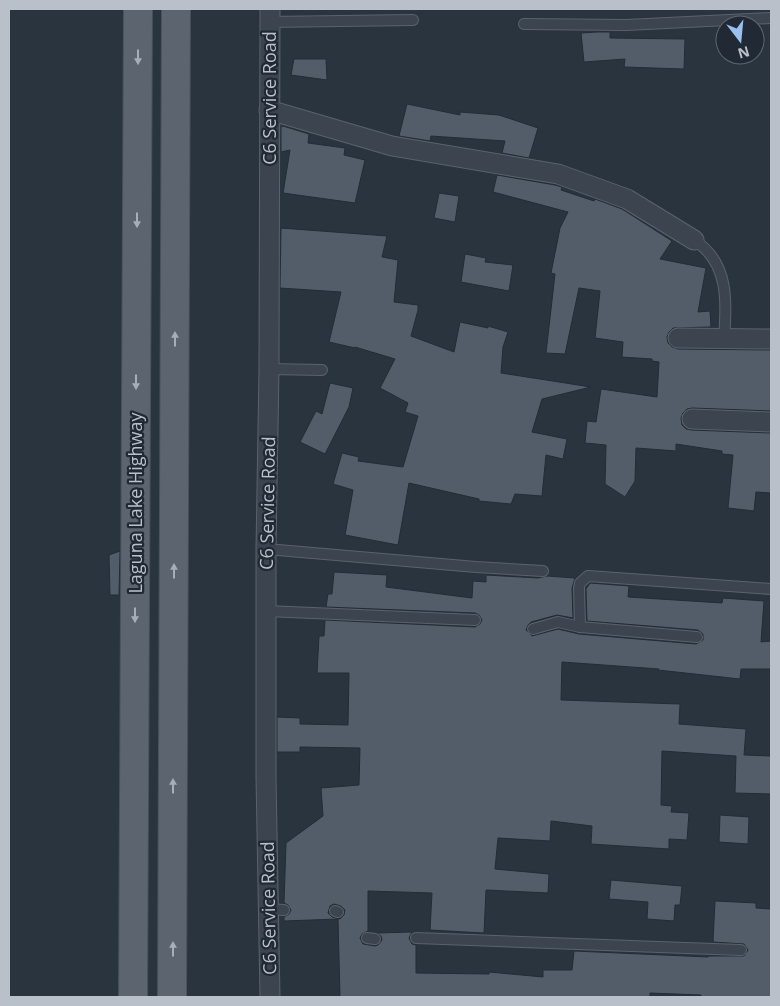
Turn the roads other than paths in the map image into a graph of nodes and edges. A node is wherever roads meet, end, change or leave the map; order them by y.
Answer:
1 (138, 9) edge
2 (176, 9) edge
3 (270, 15) edge
4 (771, 18) edge
5 (414, 20) dead end
6 (524, 24) dead end
7 (269, 110) junction
8 (694, 240) joint
9 (678, 338) dead end
10 (724, 338) junction
11 (771, 339) edge
12 (270, 369) junction
13 (322, 370) dead end
14 (692, 419) dead end
15 (771, 422) edge
16 (266, 549) junction
17 (543, 571) dead end
18 (771, 589) edge
19 (266, 611) junction
20 (475, 620) dead end
21 (580, 627) junction
22 (533, 629) dead end
23 (698, 637) dead end
24 (416, 938) dead end
25 (741, 950) dead end
26 (133, 997) edge
27 (172, 997) edge
28 (270, 997) edge

1 -> 26 main road, Laguna Lake Highway
27 -> 2 main road
3 - 5 lane
3 - 7 street, C6 Service Road
4 - 6 lane
7 - 8 street
7 - 12 street, C6 Service Road
8 - 10 lane
9 - 10 street
10 - 11 street
12 - 13 lane
12 - 16 street, C6 Service Road
14 - 15 street
16 - 17 lane
16 - 19 street, C6 Service Road
18 - 21 lane
19 - 20 lane
19 - 28 street, C6 Service Road
21 - 22 lane
21 - 23 lane
24 - 25 lane

